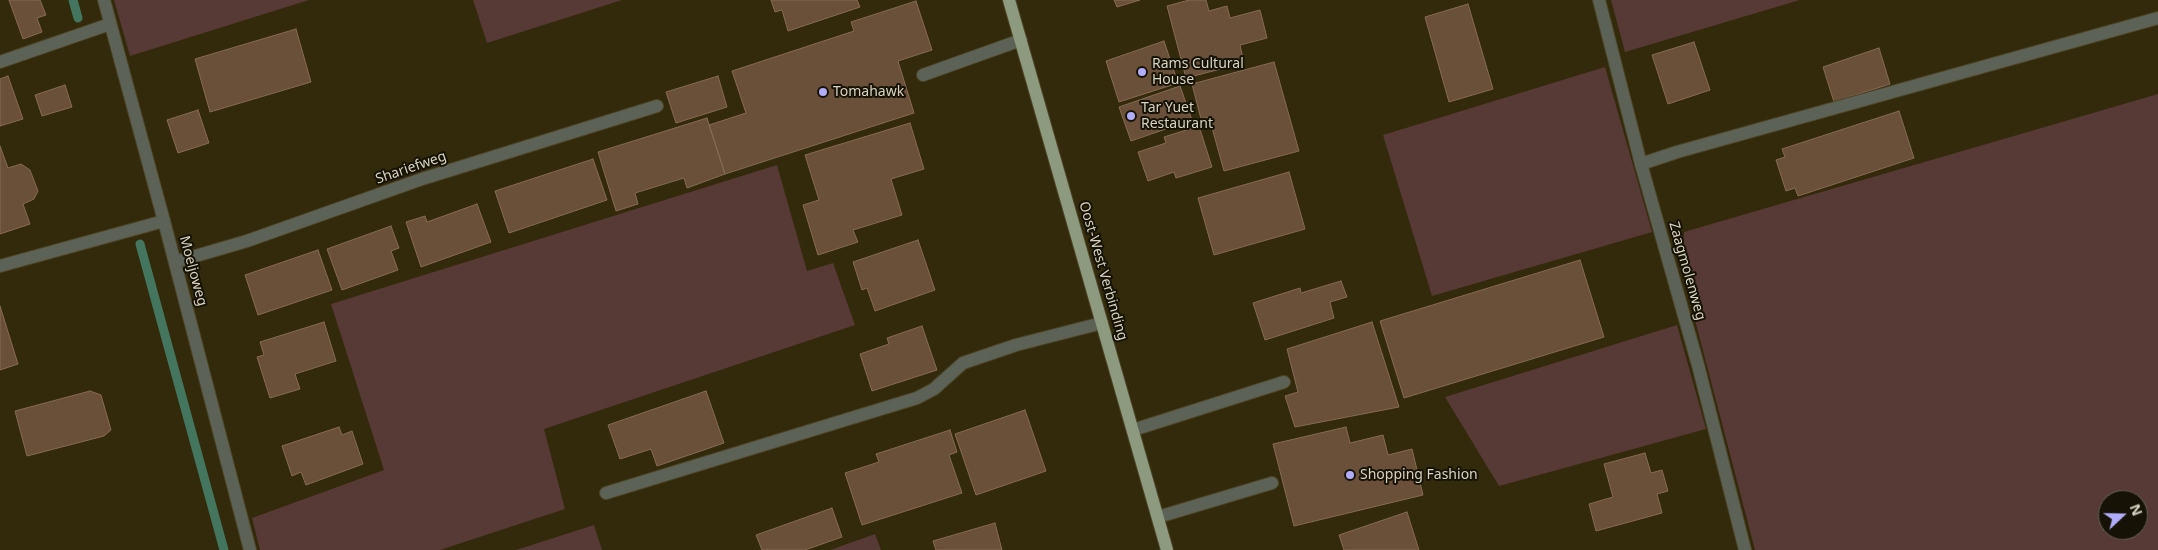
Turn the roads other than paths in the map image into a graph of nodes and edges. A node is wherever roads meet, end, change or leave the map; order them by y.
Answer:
1 (104, 0) edge
2 (1009, 0) edge
3 (1599, 0) edge
4 (2158, 18) edge
5 (110, 24) junction
6 (1021, 40) junction
7 (0, 62) edge
8 (922, 75) dead end
9 (658, 106) dead end
10 (1641, 164) junction
11 (164, 220) junction
12 (175, 262) junction
13 (0, 266) edge
14 (1102, 324) junction
15 (1284, 382) dead end
16 (1133, 430) junction
17 (1272, 483) dead end
18 (606, 493) dead end
19 (1158, 517) junction
20 (250, 550) edge
21 (1167, 550) edge
22 (1746, 550) edge

1 - 5 street, Moeljoweg
2 - 6 main road, Oost-West Verbinding
3 - 10 street, Zaagmolenweg
4 - 10 street
5 - 7 street
5 - 11 street, Moeljoweg
6 - 8 street
6 - 14 main road, Oost-West Verbinding
9 - 12 street, Shariefweg
10 - 22 street, Zaagmolenweg
11 - 12 street, Moeljoweg
11 - 13 street
12 - 20 street, Moeljoweg
14 - 16 main road, Oost-West Verbinding
14 - 18 street
15 - 16 street
16 - 19 main road, Oost-West Verbinding
17 - 19 street
19 - 21 main road, Oost-West Verbinding

